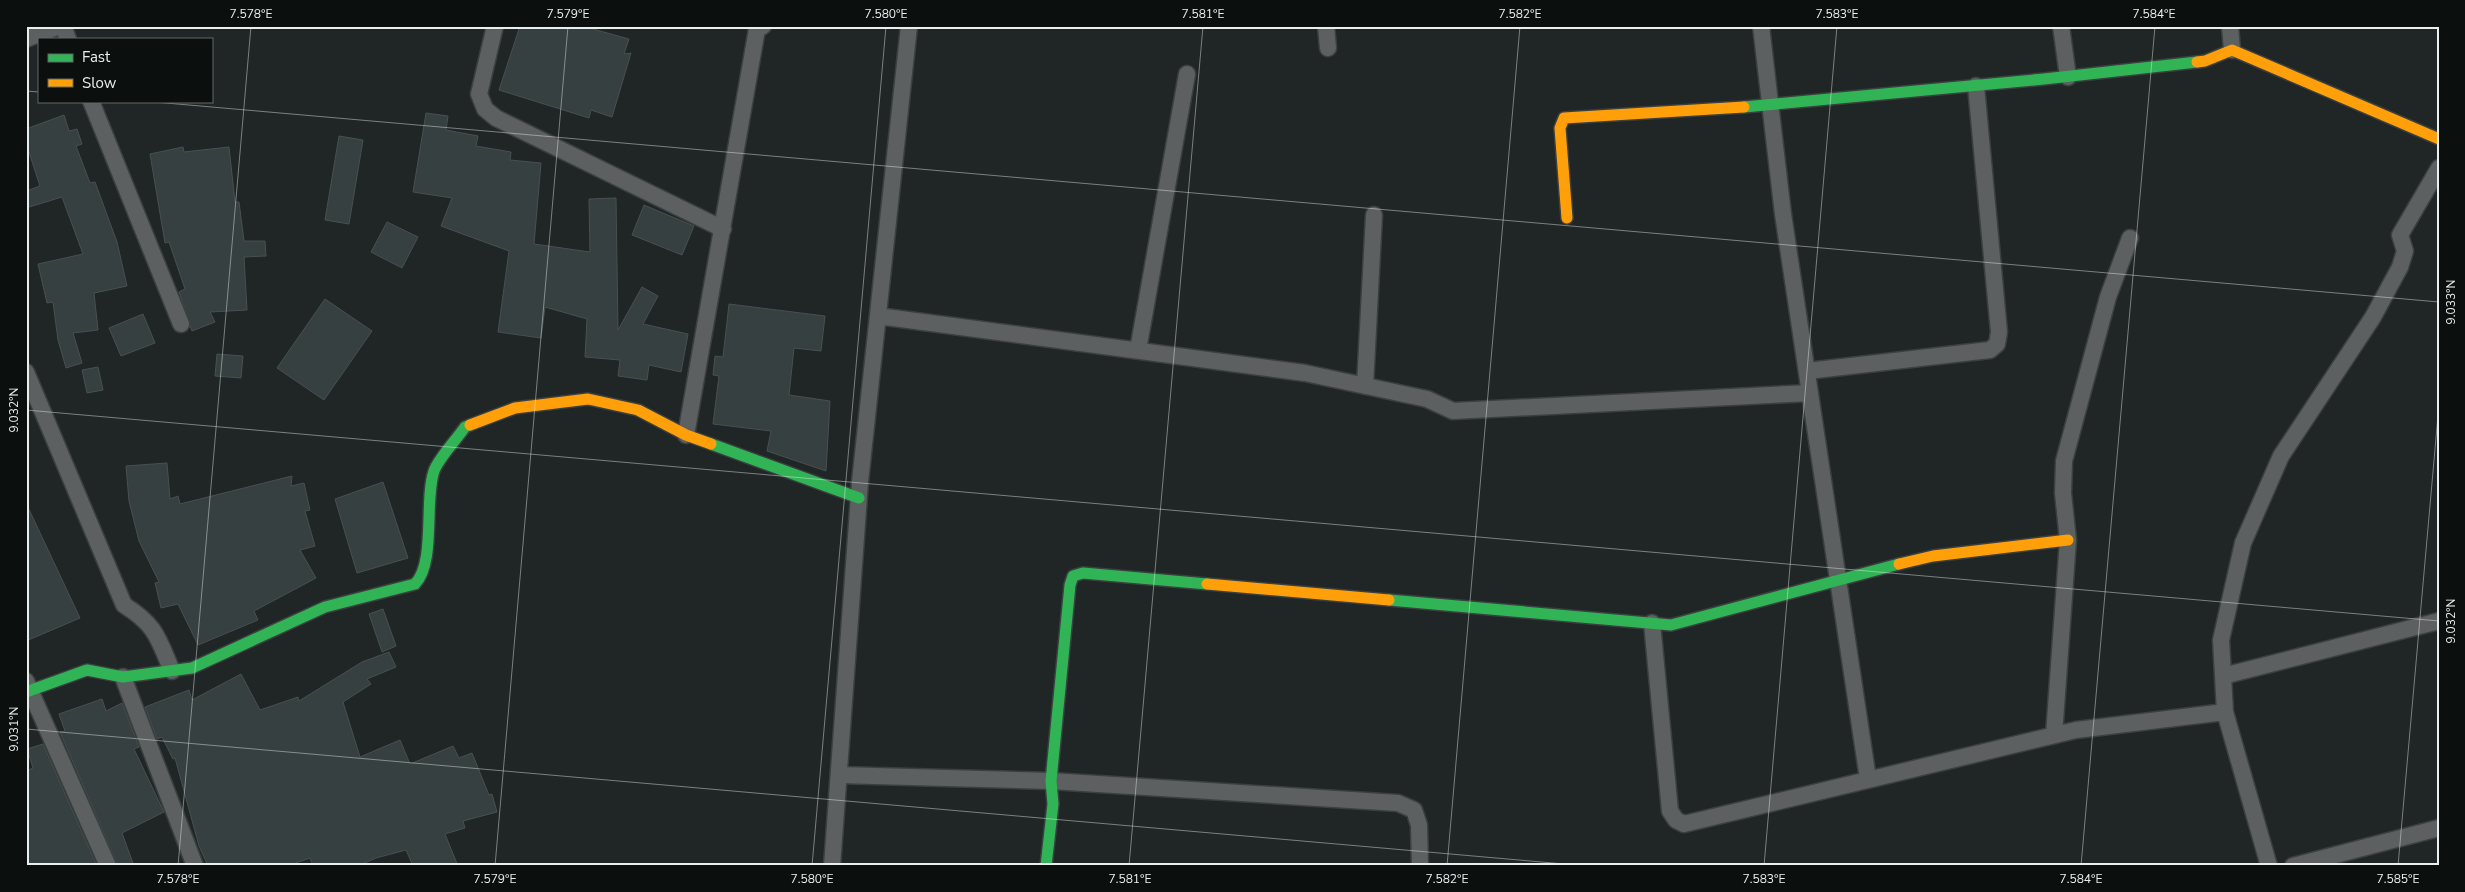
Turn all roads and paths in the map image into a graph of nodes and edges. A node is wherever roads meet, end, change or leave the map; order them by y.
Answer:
1 (59, 26) edge
2 (63, 26) edge
3 (495, 26) edge
4 (763, 26) edge
5 (910, 26) edge
6 (1326, 26) edge
7 (1762, 26) edge
8 (2061, 26) edge
9 (2230, 26) edge
10 (68, 38) edge
11 (26, 39) edge
12 (1328, 48) dead end
13 (2232, 50) junction
14 (1187, 74) dead end
15 (2068, 77) junction
16 (1976, 86) junction
17 (91, 102) edge
18 (1770, 105) junction
19 (2439, 139) edge
20 (2439, 168) edge
21 (1374, 215) dead end
22 (1567, 218) dead end
23 (723, 228) junction
24 (2130, 238) dead end
25 (878, 316) junction
26 (181, 324) dead end
27 (1138, 350) junction
28 (1807, 371) junction
29 (26, 372) edge
30 (1365, 386) junction
31 (1810, 392) junction
32 (686, 435) junction
33 (859, 498) junction
34 (2068, 540) junction
35 (1838, 579) junction
36 (2439, 621) edge
37 (1652, 623) junction
38 (172, 671) junction
39 (2223, 676) junction
40 (123, 677) junction
41 (28, 687) edge
42 (2225, 712) junction
43 (2054, 735) junction
44 (838, 775) junction
45 (1868, 779) junction
46 (1051, 781) junction
47 (2439, 828) edge
48 (108, 866) edge
49 (195, 866) edge
50 (832, 866) edge
51 (1046, 866) edge
52 (1420, 866) edge
53 (2269, 866) edge
54 (2293, 866) edge

1 - 11 street
2 - 10 street
3 - 23 street
4 - 23 street
5 - 25 street
6 - 12 street
7 - 18 street
8 - 15 street
9 - 13 street
13 - 15 street
13 - 19 street
14 - 27 street
15 - 16 street
16 - 18 street
16 - 28 street
17 - 26 street
18 - 22 street
18 - 28 street
20 - 39 street
21 - 30 street
23 - 32 street
24 - 34 street
25 - 27 street
25 - 33 street
27 - 30 street
28 - 31 street
29 - 38 street
30 - 31 street
31 - 35 street
32 - 33 street
32 - 38 street
33 - 44 street
34 - 35 street
34 - 43 street
35 - 37 street
35 - 45 street
36 - 39 street
37 - 45 street
37 - 46 street
38 - 40 street
39 - 42 street
40 - 41 street
40 - 49 street
41 - 48 street
42 - 43 street
42 - 53 street
43 - 45 street
44 - 46 street
44 - 50 street
46 - 51 street
46 - 52 street
47 - 54 street

